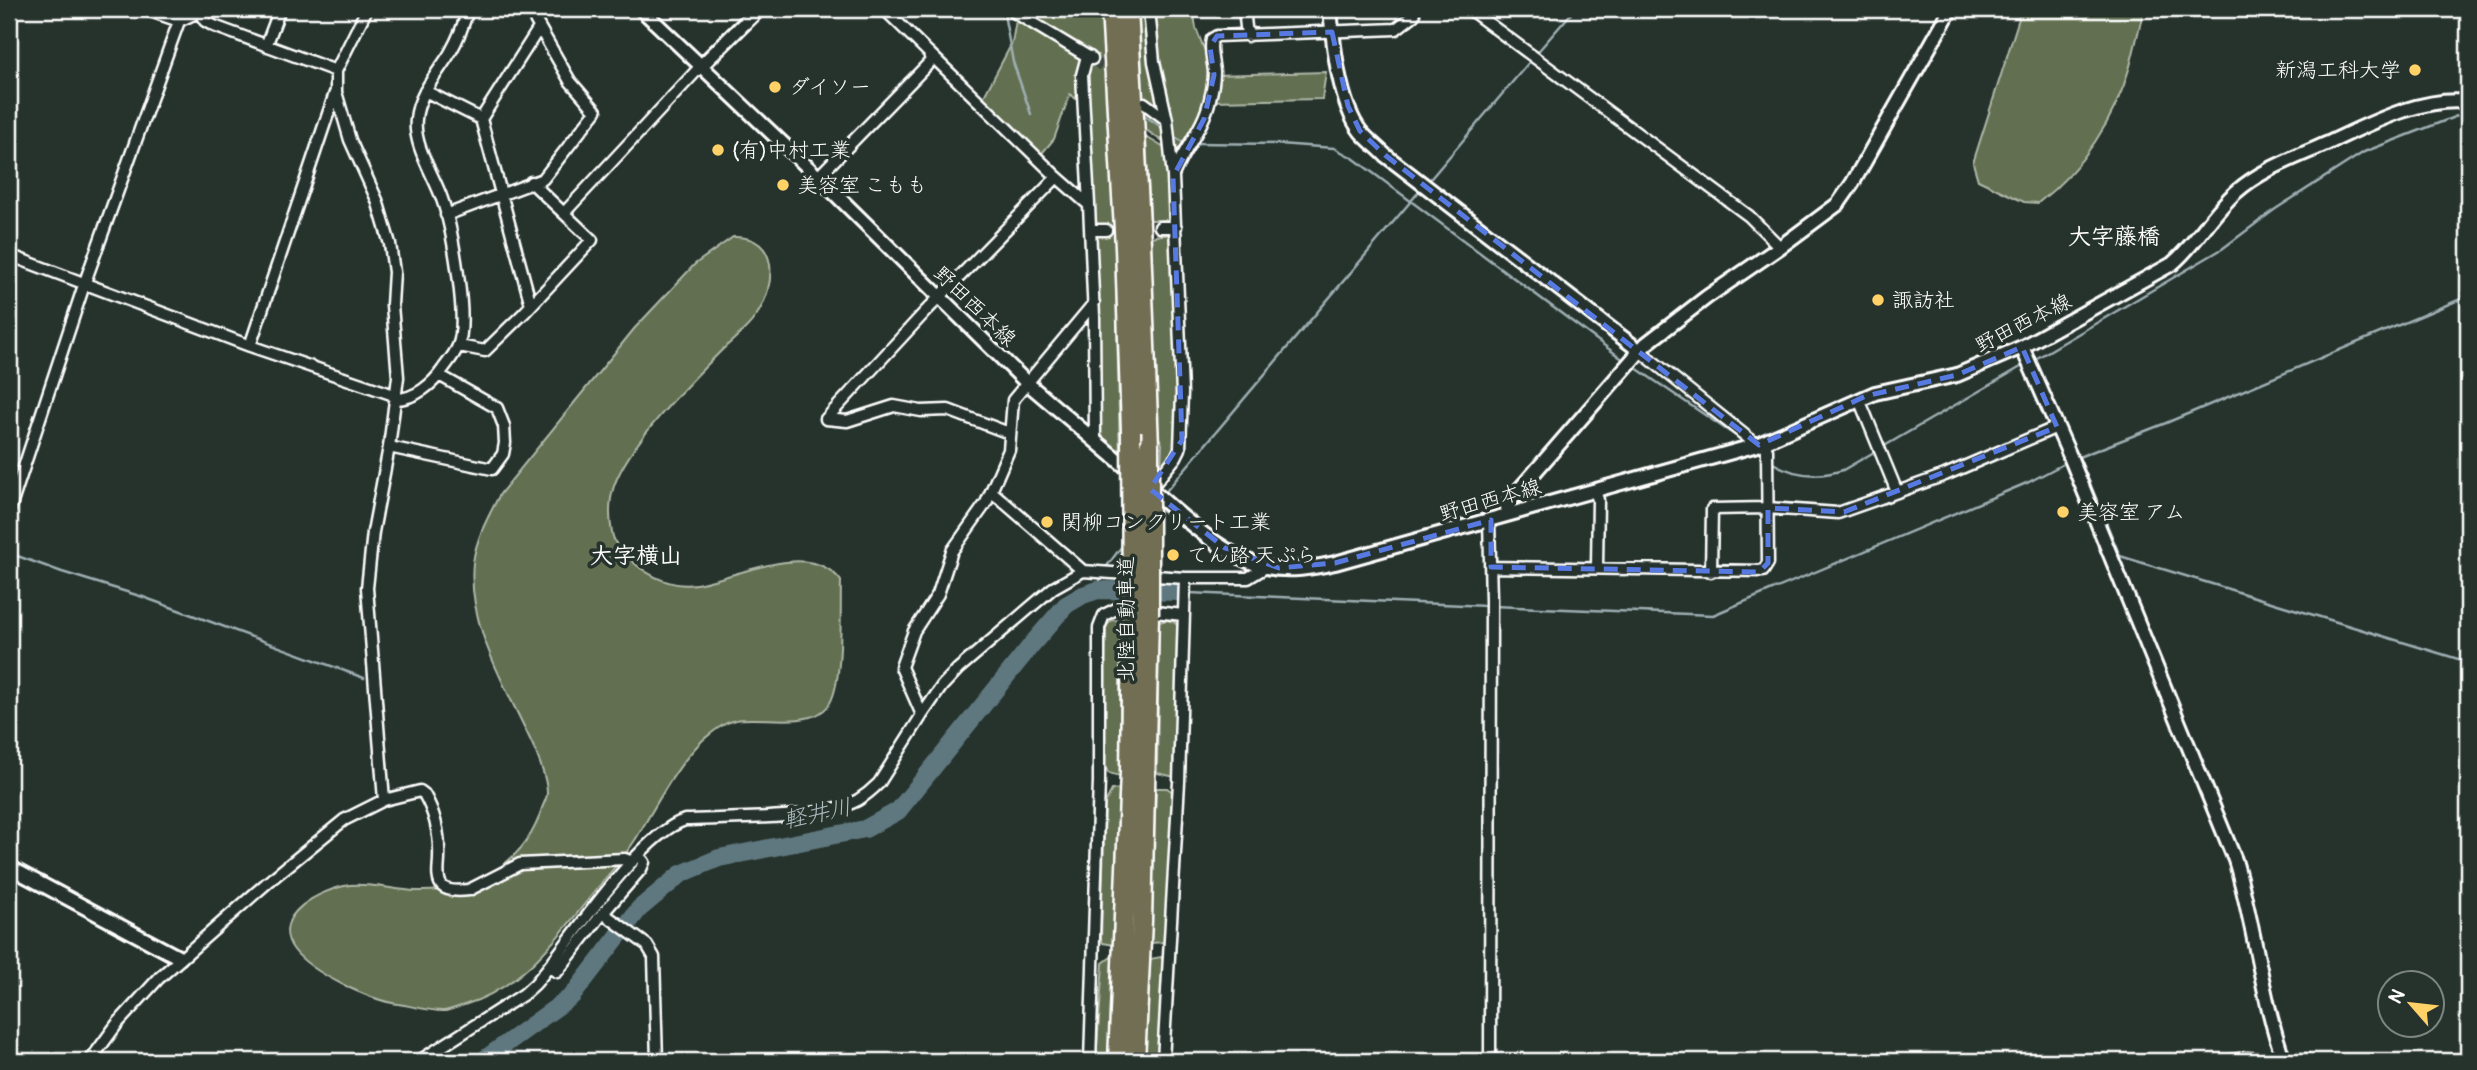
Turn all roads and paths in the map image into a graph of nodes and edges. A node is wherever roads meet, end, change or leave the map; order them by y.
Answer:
1 (144, 9) edge
2 (280, 9) edge
3 (367, 9) edge
4 (468, 9) edge
5 (529, 9) edge
6 (641, 9) edge
7 (759, 9) edge
8 (884, 9) edge
9 (1009, 9) edge
10 (1111, 9) edge
11 (1128, 9) edge
12 (1149, 9) edge
13 (1244, 9) edge
14 (1330, 9) edge
15 (1414, 9) edge
16 (1469, 9) edge
17 (1951, 9) edge
18 (198, 10) edge
19 (179, 22) junction
20 (539, 28) junction
21 (1332, 32) junction
22 (1247, 36) junction
23 (266, 46) junction
24 (929, 52) junction
25 (700, 67) junction
26 (336, 71) junction
27 (425, 91) junction
28 (336, 92) junction
29 (2468, 102) edge
30 (1144, 103) dead end
31 (481, 119) junction
32 (1167, 122) junction
33 (818, 177) junction
34 (1056, 177) junction
35 (1172, 177) junction
36 (531, 182) junction
37 (501, 193) junction
38 (1089, 205) junction
39 (564, 213) junction
40 (446, 215) junction
41 (1176, 227) junction
42 (1160, 228) tunnel mouth
43 (1092, 230) junction
44 (1106, 230) tunnel mouth
45 (1780, 247) junction
46 (9, 255) edge
47 (85, 282) junction
48 (939, 298) junction
49 (1094, 303) junction
50 (531, 305) junction
51 (250, 346) junction
52 (458, 346) junction
53 (2022, 346) junction
54 (1640, 351) junction
55 (439, 375) junction
56 (1027, 383) junction
57 (396, 398) junction
58 (1859, 399) junction
59 (2057, 427) junction
60 (1009, 433) junction
61 (1095, 440) junction
62 (1760, 444) junction
63 (389, 447) junction
64 (1150, 489) junction
65 (1595, 490) junction
66 (991, 491) junction
67 (1897, 492) junction
68 (1768, 509) junction
69 (9, 512) edge
70 (1508, 514) junction
71 (1489, 520) junction
72 (1266, 567) junction
73 (1491, 567) junction
74 (1597, 568) junction
75 (1083, 571) junction
76 (1712, 572) junction
77 (1185, 581) junction
78 (1140, 615) junction
79 (1183, 615) junction
80 (922, 715) junction
81 (384, 800) junction
82 (636, 859) junction
83 (9, 867) edge
84 (607, 916) junction
85 (180, 958) junction
86 (549, 967) junction
87 (90, 1061) edge
88 (419, 1061) edge
89 (657, 1061) edge
90 (1090, 1061) edge
91 (1118, 1061) edge
92 (1135, 1061) edge
93 (1163, 1061) edge
94 (1490, 1061) edge
95 (2225, 1061) edge
96 (2283, 1061) edge
97 (2306, 1061) edge

1 - 19 street
2 - 23 street
3 - 26 street
4 - 27 street
5 - 20 street
6 - 25 street, 野田西本線
7 - 25 street
8 - 24 street
9 - 38 street
10 - 78 highway, 北陸自動車道, bridge
11 - 78 highway, 北陸自動車道, bridge
12 - 32 street
13 - 22 street
14 - 21 street
15 - 21 street
16 - 45 street
17 - 45 street
18 - 19 street
18 - 23 street
19 - 47 street
20 - 31 street
20 - 36 street
21 - 22 street
21 - 54 street
22 - 35 street
23 - 26 street
24 - 33 street
24 - 34 street
25 - 33 street, 野田西本線
25 - 39 street
26 - 28 street
27 - 31 street
27 - 40 street
28 - 51 street
28 - 57 street
29 - 53 street, 野田西本線
30 - 32 street
31 - 37 street
32 - 35 street
33 - 48 street, 野田西本線
34 - 38 street
34 - 48 street
35 - 41 street
36 - 37 street
36 - 39 street
37 - 40 street
37 - 50 street
38 - 43 street
39 - 50 street
40 - 52 street
41 - 42 street
41 - 64 street
43 - 44 street
43 - 49 street
45 - 54 street
46 - 47 street
47 - 51 street
47 - 69 street
48 - 56 street, 野田西本線
48 - 60 street
49 - 56 street
49 - 61 street
50 - 52 street
51 - 57 street
52 - 55 street
53 - 58 street, 野田西本線
53 - 59 street
54 - 62 street
54 - 70 street
55 - 57 street
55 - 63 street
56 - 60 street
56 - 61 street, 野田西本線
57 - 63 street
58 - 62 street, 野田西本線
58 - 67 street
59 - 67 street
59 - 96 street
60 - 66 street
61 - 64 street, 野田西本線
62 - 65 street, 野田西本線
62 - 68 street
63 - 81 street
64 - 72 street, 野田西本線
65 - 70 street, 野田西本線
65 - 74 street
66 - 75 street
66 - 80 street
67 - 68 street
68 - 76 street
68 - 76 street
70 - 71 street, 野田西本線
71 - 72 street, 野田西本線
71 - 73 street
72 - 77 street
73 - 74 street
73 - 94 street
74 - 76 street
75 - 77 street
75 - 80 street
77 - 79 street
78 - 91 highway, 北陸自動車道
78 - 92 highway, 北陸自動車道
79 - 90 street
79 - 93 street
80 - 82 street
81 - 82 street
81 - 85 street
82 - 84 street
82 - 86 street
83 - 85 street
84 - 86 street
84 - 89 street
85 - 87 street
86 - 88 street
95 - 96 street
96 - 97 street

